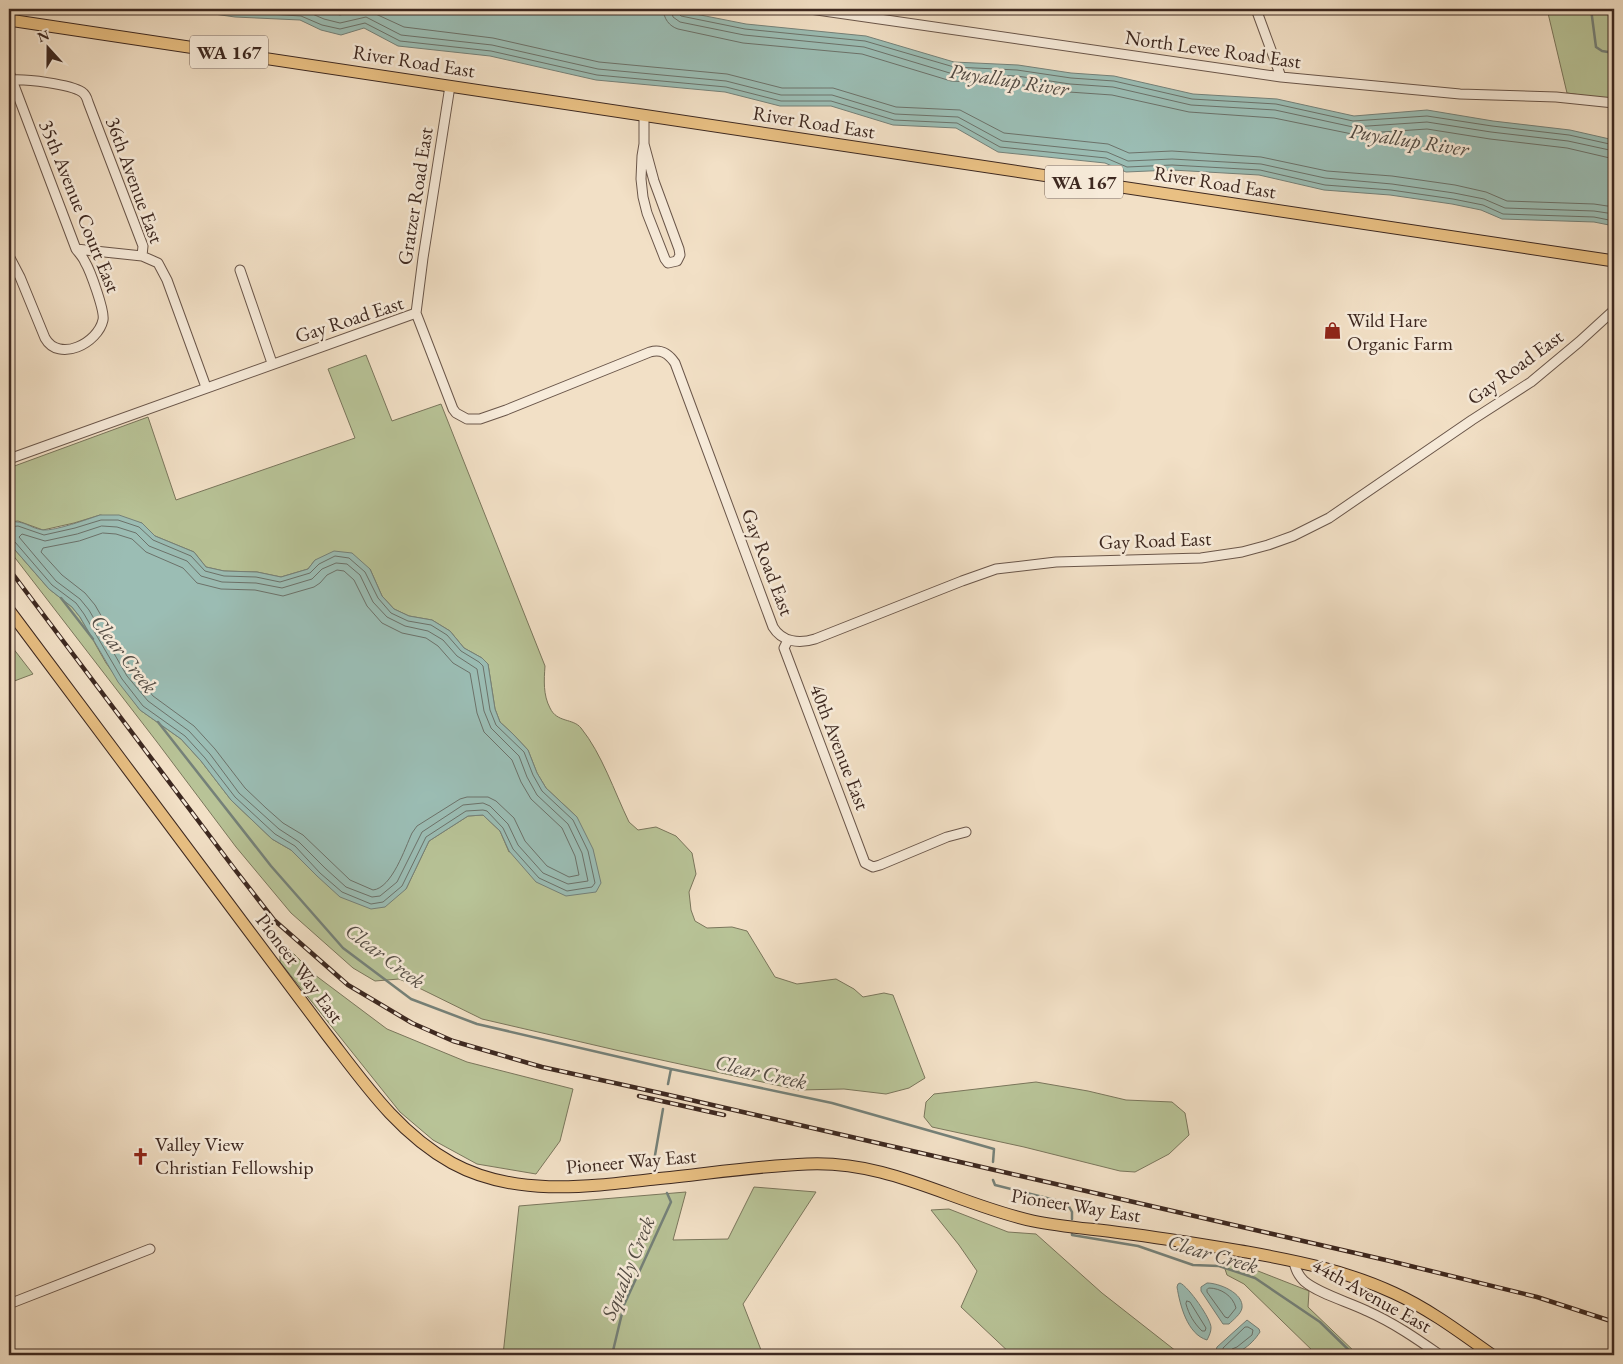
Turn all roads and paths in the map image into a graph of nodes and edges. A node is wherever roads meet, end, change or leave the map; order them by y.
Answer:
1 (810, 9) edge
2 (1256, 9) edge
3 (9, 22) edge
4 (10, 76) edge
5 (1281, 77) junction
6 (450, 86) junction
7 (1614, 103) edge
8 (644, 115) junction
9 (644, 144) junction
10 (76, 249) junction
11 (9, 256) edge
12 (142, 256) junction
13 (1614, 261) edge
14 (240, 270) dead end
15 (1614, 310) edge
16 (416, 313) junction
17 (272, 363) junction
18 (206, 387) junction
19 (9, 459) edge
20 (9, 610) edge
21 (788, 640) junction
22 (966, 832) dead end
23 (150, 1249) dead end
24 (1294, 1261) junction
25 (9, 1304) edge
26 (1440, 1355) edge
27 (1492, 1355) edge

1 - 5 street, North Levee Road East
2 - 5 street
3 - 6 main road, River Road East / WA 167
4 - 10 street, 35th Avenue Court East
4 - 12 street, 36th Avenue East
5 - 7 street, North Levee Road East
6 - 8 main road, River Road East / WA 167
6 - 16 street, Gratzer Road East
8 - 9 street
8 - 13 main road, River Road East / WA 167
9 - 9 street
10 - 11 street, 35th Avenue Court East
10 - 12 street
12 - 18 street, 36th Avenue East
14 - 17 street
15 - 21 street, Gay Road East
16 - 17 street, Gay Road East
16 - 21 street, Gay Road East
17 - 18 street, Gay Road East
18 - 19 street, Gay Road East
20 - 24 main road, Pioneer Way East
21 - 22 street, 40th Avenue East
23 - 25 street
24 - 26 street, 44th Avenue East
24 - 27 main road, Pioneer Way East

